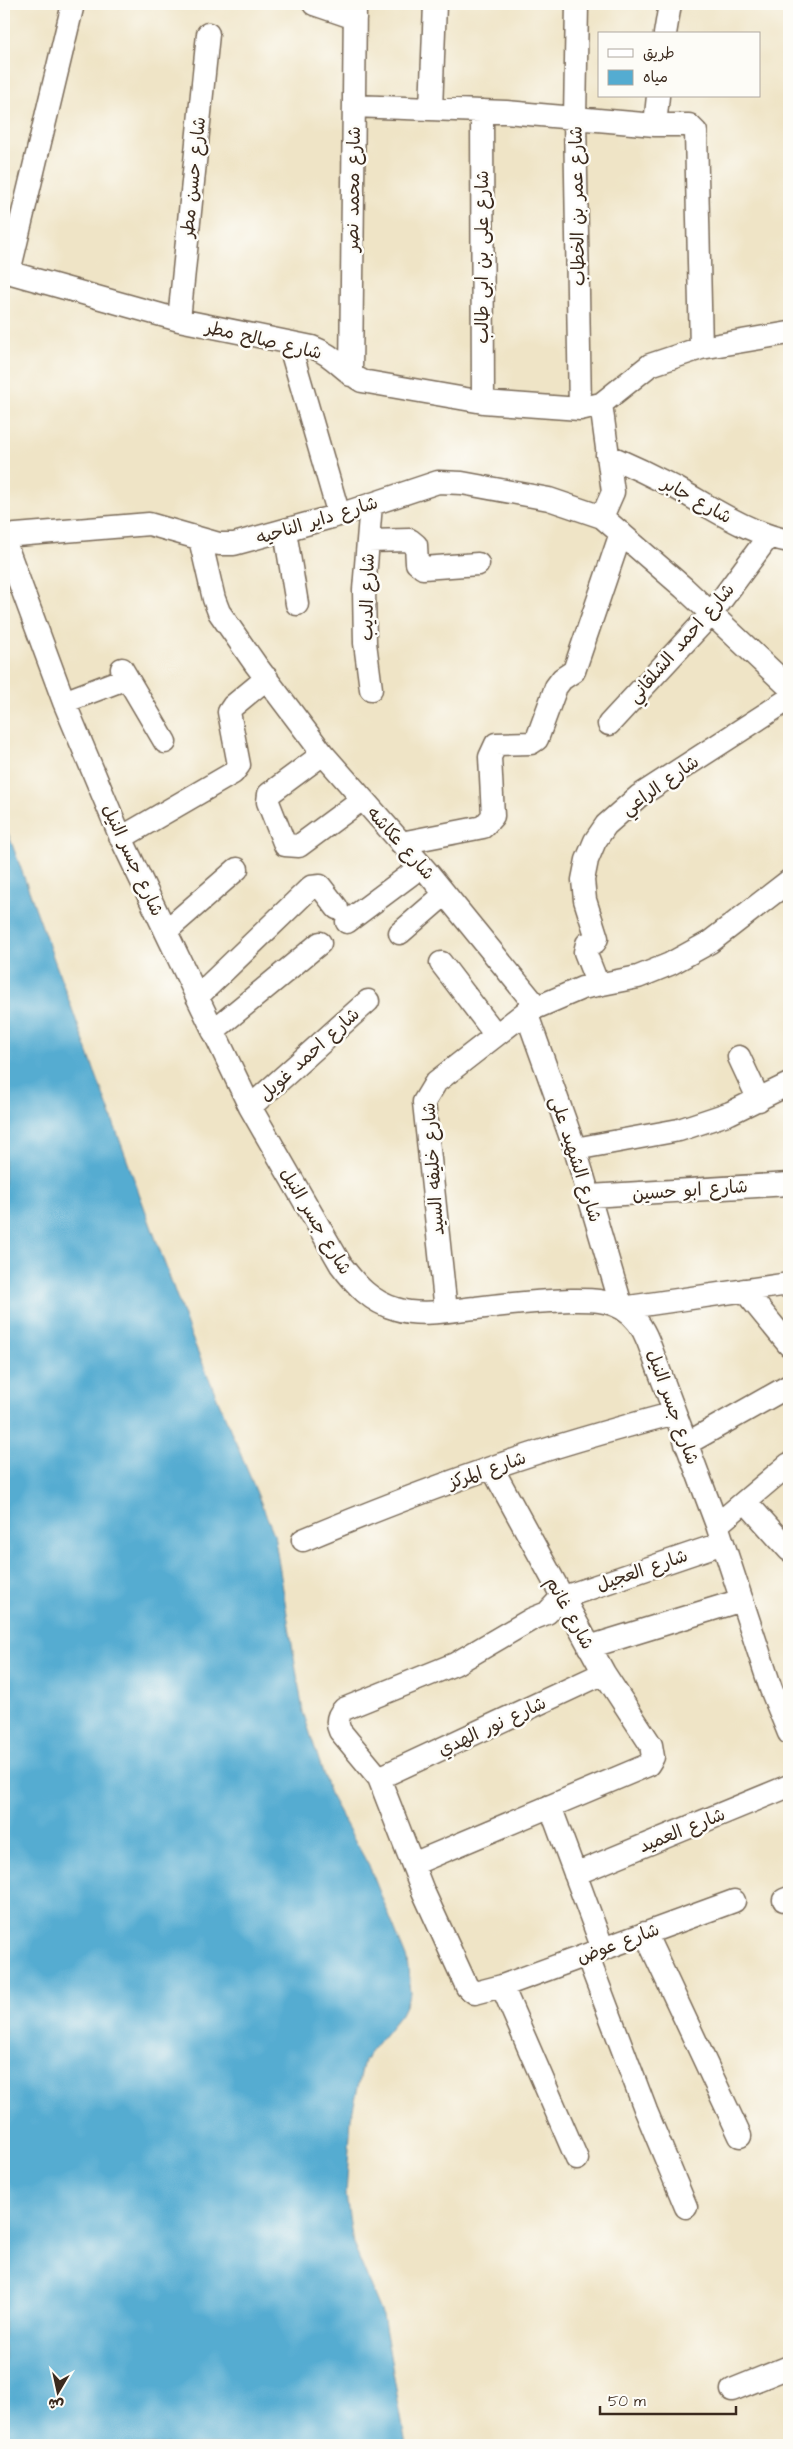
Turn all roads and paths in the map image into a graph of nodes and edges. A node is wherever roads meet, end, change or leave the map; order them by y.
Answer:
1 (73, 4) edge
2 (314, 4) edge
3 (435, 4) edge
4 (577, 4) edge
5 (670, 4) edge
6 (355, 11) edge
7 (664, 32) edge
8 (208, 34) dead end
9 (658, 98) edge
10 (354, 106) junction
11 (431, 109) junction
12 (482, 111) junction
13 (575, 118) junction
14 (655, 125) junction
15 (6, 272) edge
16 (179, 320) junction
17 (789, 333) edge
18 (289, 343) junction
19 (701, 348) junction
20 (351, 375) junction
21 (483, 402) junction
22 (590, 406) junction
23 (607, 455) junction
24 (371, 504) junction
25 (339, 515) junction
26 (602, 517) junction
27 (285, 530) junction
28 (620, 533) junction
29 (4, 536) edge
30 (200, 539) junction
31 (779, 539) edge
32 (4, 540) edge
33 (368, 541) junction
34 (478, 564) dead end
35 (297, 604) dead end
36 (711, 614) junction
37 (267, 678) junction
38 (789, 687) edge
39 (371, 689) dead end
40 (789, 699) edge
41 (64, 702) junction
42 (610, 724) dead end
43 (165, 742) dead end
44 (323, 754) junction
45 (362, 800) junction
46 (121, 838) junction
47 (401, 843) junction
48 (422, 866) junction
49 (236, 869) dead end
50 (789, 881) edge
51 (445, 894) junction
52 (166, 931) junction
53 (400, 933) dead end
54 (320, 942) dead end
55 (440, 964) dead end
56 (598, 985) junction
57 (197, 997) junction
58 (368, 1001) dead end
59 (531, 1009) junction
60 (214, 1031) junction
61 (496, 1035) junction
62 (739, 1057) dead end
63 (789, 1084) edge
64 (760, 1100) junction
65 (250, 1108) junction
66 (575, 1149) junction
67 (789, 1184) edge
68 (590, 1196) junction
69 (789, 1284) edge
70 (744, 1290) junction
71 (622, 1308) junction
72 (446, 1311) junction
73 (789, 1345) edge
74 (789, 1386) edge
75 (675, 1413) junction
76 (686, 1444) junction
77 (789, 1464) edge
78 (497, 1477) dead end
79 (746, 1502) junction
80 (720, 1534) junction
81 (303, 1540) dead end
82 (789, 1550) edge
83 (561, 1598) junction
84 (742, 1600) junction
85 (589, 1647) junction
86 (604, 1673) junction
87 (789, 1733) edge
88 (379, 1778) junction
89 (789, 1786) edge
90 (550, 1806) junction
91 (413, 1864) junction
92 (575, 1874) junction
93 (734, 1901) dead end
94 (645, 1933) junction
95 (595, 1952) junction
96 (502, 1986) junction
97 (740, 2136) dead end
98 (577, 2159) dead end
99 (686, 2207) dead end
100 (789, 2366) edge
101 (732, 2390) dead end

1 - 15 street
2 - 6 street
3 - 11 street
4 - 13 street, شارع عمر بن الخطاب
5 - 7 street
6 - 10 street, شارع محمد نصر
8 - 16 street, شارع حسن مطر
9 - 14 street
10 - 11 street
10 - 20 street, شارع محمد نصر
11 - 12 street
12 - 13 street
12 - 21 street, شارع على بن ابى طالب
13 - 14 street
13 - 22 street, شارع عمر بن الخطاب
14 - 19 street
15 - 16 street, شارع صالح مطر
16 - 18 street, شارع صالح مطر
17 - 19 street
18 - 20 street, شارع صالح مطر
18 - 25 street
19 - 22 street
20 - 21 street, شارع صالح مطر
21 - 22 street, شارع صالح مطر
22 - 23 street, شارع عمر بن الخطاب
23 - 26 street, شارع عمر بن الخطاب
23 - 31 street, شارع جابر
24 - 25 street, شارع داير الناحيه
24 - 26 street, شارع داير الناحيه
24 - 33 street, شارع الديب
25 - 27 street, شارع داير الناحيه
26 - 28 street, شارع داير الناحيه
27 - 30 street, شارع داير الناحيه
27 - 35 street
28 - 36 street, شارع داير الناحيه
28 - 47 street
29 - 30 street, شارع داير الناحيه
30 - 37 street, شارع عكاشه
31 - 36 street, شارع احمد الشلقاني
32 - 41 street, شارع جسر النيل
33 - 34 street
33 - 39 street, شارع الديب
36 - 38 street, شارع داير الناحيه
36 - 42 street, شارع احمد الشلقاني
37 - 44 street, شارع عكاشه
37 - 46 street
40 - 56 street, شارع الراعي
41 - 43 street
41 - 46 street, شارع جسر النيل
44 - 45 street, شارع عكاشه
44 - 45 street
45 - 47 street, شارع عكاشه
46 - 52 street, شارع جسر النيل
47 - 48 street, شارع عكاشه
48 - 51 street, شارع عكاشه
48 - 57 street
49 - 52 street
50 - 56 street, شارع خليفه السيد
51 - 53 street
51 - 59 street, شارع عكاشه
52 - 57 street, شارع جسر النيل
54 - 60 street
55 - 61 street
56 - 59 street, شارع خليفه السيد
57 - 60 street, شارع جسر النيل
58 - 65 street, شارع احمد غويل
59 - 61 street, شارع خليفه السيد
59 - 66 street, شارع الشهيد على
60 - 65 street, شارع جسر النيل
61 - 72 street, شارع خليفه السيد
62 - 64 street
63 - 64 street
64 - 66 street
65 - 72 street, شارع جسر النيل
66 - 68 street, شارع الشهيد على
67 - 68 street, شارع ابو حسين
68 - 71 street, شارع الشهيد على
69 - 70 street
70 - 71 street
70 - 73 street
71 - 72 street, شارع جسر النيل
71 - 75 street, شارع جسر النيل
74 - 76 street
75 - 76 street, شارع جسر النيل
75 - 81 street, شارع المركز
76 - 80 street, شارع جسر النيل
77 - 79 street, شارع العجيل
78 - 83 street, شارع غانم
79 - 80 street, شارع العجيل
79 - 82 street
80 - 83 street, شارع العجيل
80 - 84 street, شارع جسر النيل
83 - 85 street, شارع غانم
83 - 88 street
84 - 85 street
84 - 87 street, شارع جسر النيل
85 - 86 street, شارع غانم
86 - 88 street, شارع نور الهدي
86 - 90 street, شارع غانم
88 - 91 street
89 - 92 street, شارع العميد
90 - 91 street
90 - 92 street
91 - 96 street, شارع عوض
92 - 95 street
93 - 94 street, شارع عوض
94 - 95 street, شارع عوض
94 - 97 street
95 - 96 street, شارع عوض
95 - 99 street
96 - 98 street
100 - 101 street

